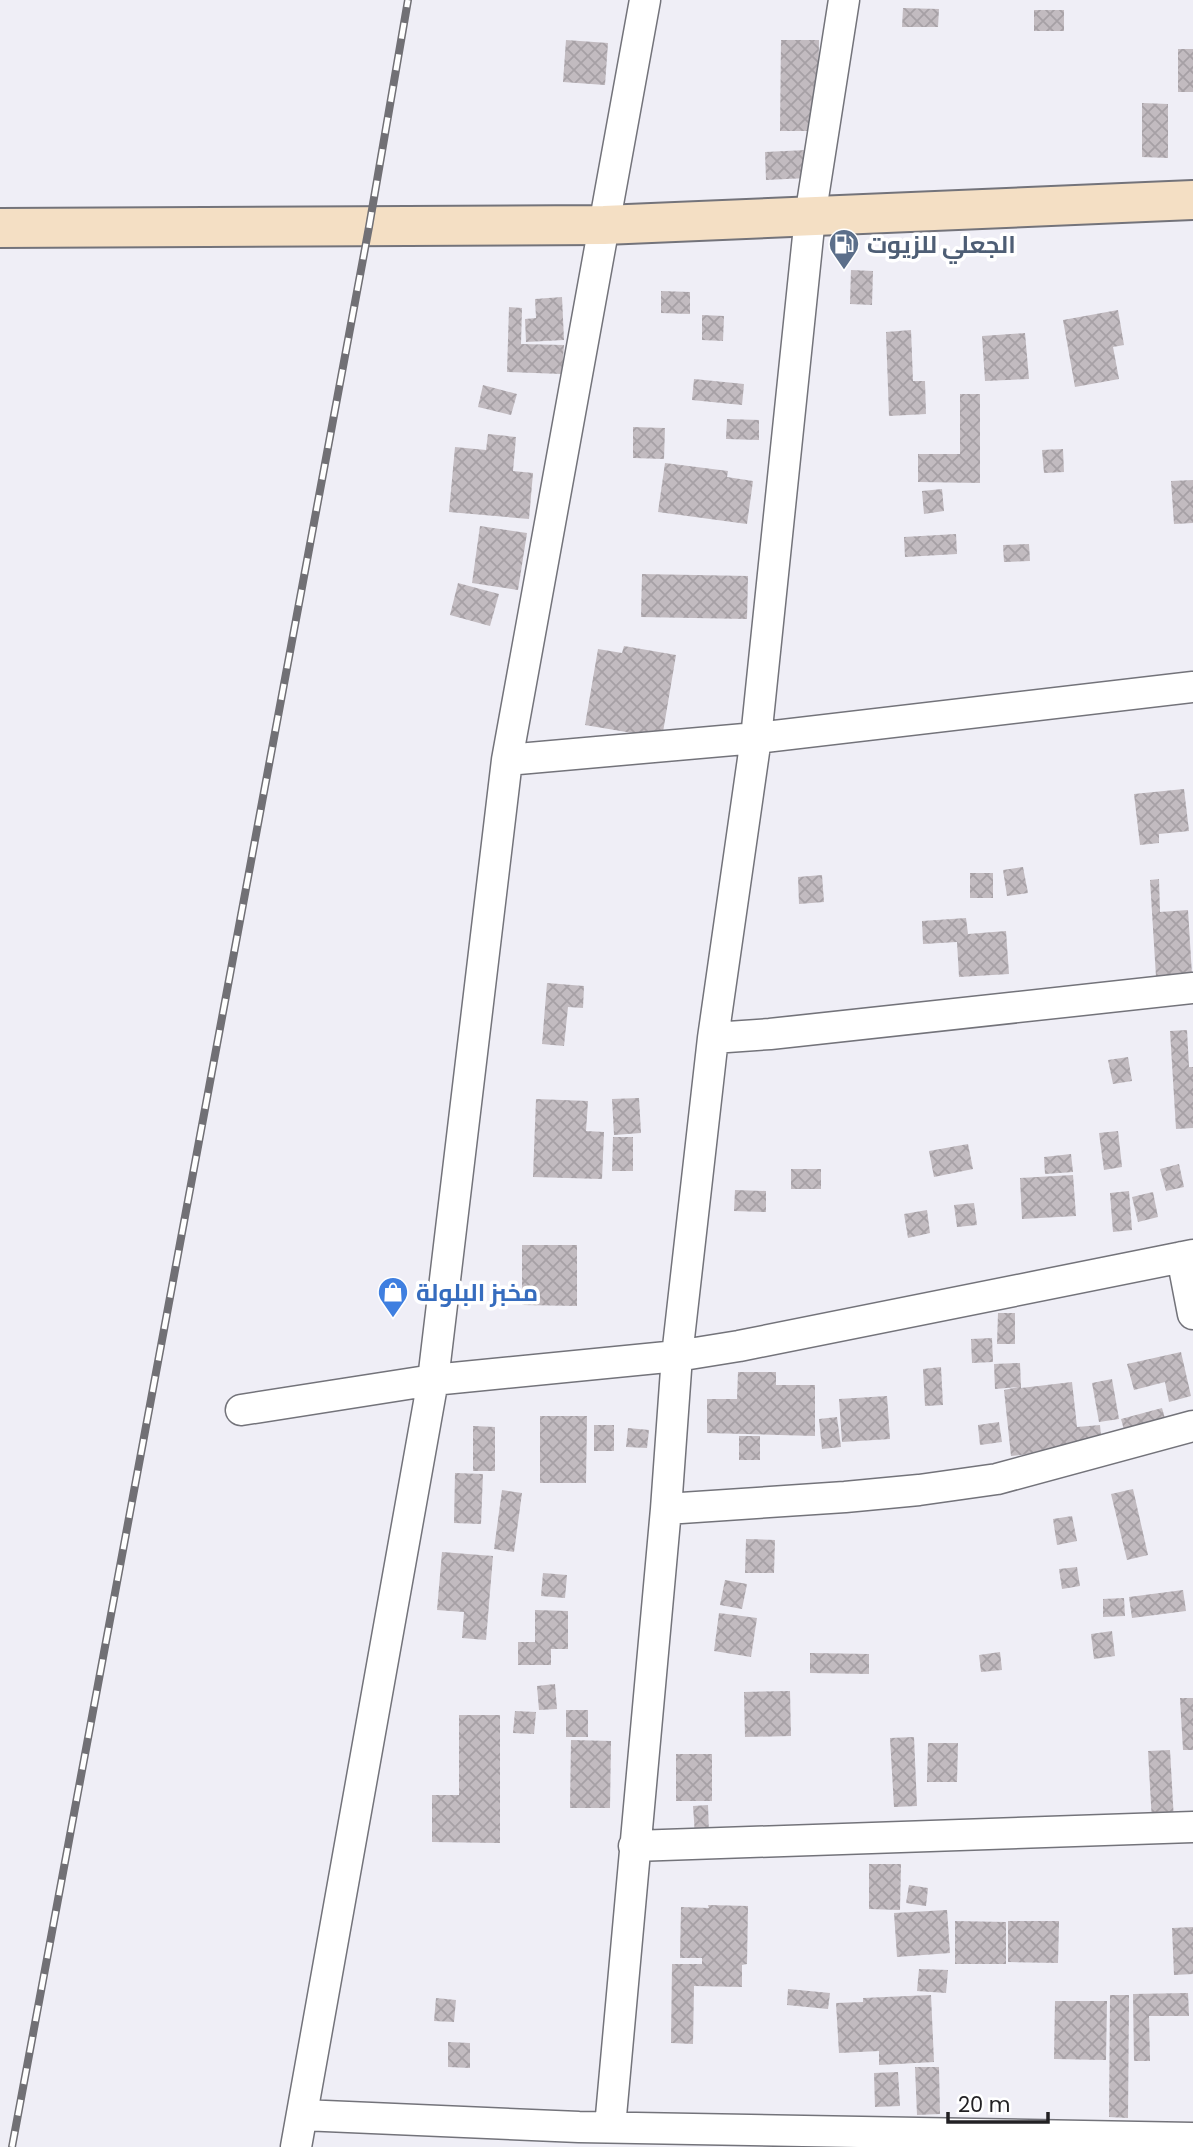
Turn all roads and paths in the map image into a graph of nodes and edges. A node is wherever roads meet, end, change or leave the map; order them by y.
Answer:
1 (645, 0) edge
2 (844, 0) edge
3 (1193, 200) edge
4 (810, 217) junction
5 (604, 225) junction
6 (0, 228) edge
7 (1193, 687) edge
8 (756, 738) junction
9 (507, 760) junction
10 (1193, 988) edge
11 (713, 1038) junction
12 (1187, 1256) edge
13 (1193, 1314) edge
14 (677, 1356) junction
15 (433, 1380) junction
16 (241, 1410) dead end
17 (1193, 1426) edge
18 (666, 1509) junction
19 (1193, 1827) edge
20 (634, 1846) junction
21 (302, 2115) junction
22 (610, 2127) junction
23 (578, 2137) edge
24 (1193, 2138) edge
25 (975, 2141) edge
26 (296, 2147) edge

1 - 5 street
2 - 4 street
3 - 4 street
4 - 5 street
4 - 8 street
5 - 6 street
5 - 9 street
7 - 8 street
8 - 9 street
8 - 11 street
9 - 15 street
10 - 11 street
11 - 14 street
12 - 13 street
12 - 14 street
14 - 15 street
14 - 18 street
15 - 16 street
15 - 21 street
17 - 18 street
18 - 20 street
19 - 20 street
20 - 22 street
21 - 23 street
21 - 26 street
22 - 23 street
22 - 25 street
24 - 25 street

